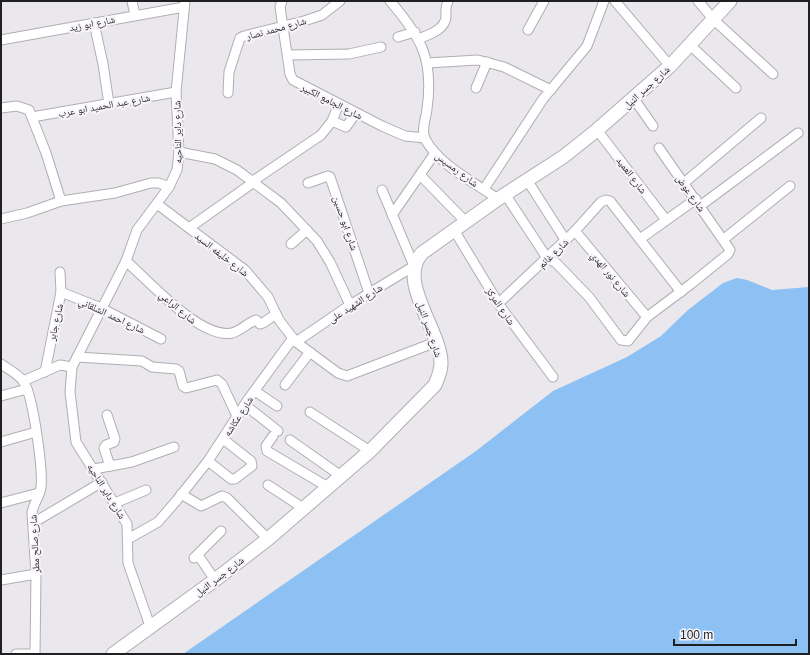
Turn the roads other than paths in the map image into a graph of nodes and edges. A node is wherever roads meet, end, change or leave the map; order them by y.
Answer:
1 (132, 1) edge
2 (282, 1) edge
3 (340, 1) edge
4 (390, 1) edge
5 (448, 1) edge
6 (544, 1) edge
7 (604, 1) edge
8 (615, 1) edge
9 (698, 1) edge
10 (730, 1) edge
11 (184, 4) edge
12 (135, 15) junction
13 (714, 20) junction
14 (94, 23) junction
15 (284, 26) junction
16 (528, 30) dead end
17 (417, 35) junction
18 (398, 37) dead end
19 (1, 40) edge
20 (690, 45) junction
21 (380, 47) dead end
22 (288, 55) junction
23 (487, 62) junction
24 (427, 63) junction
25 (670, 66) junction
26 (773, 74) dead end
27 (476, 88) dead end
28 (736, 88) dead end
29 (551, 90) junction
30 (176, 92) junction
31 (228, 93) dead end
32 (634, 99) junction
33 (109, 104) junction
34 (339, 104) junction
35 (1, 108) edge
36 (356, 113) junction
37 (32, 117) junction
38 (761, 118) dead end
39 (332, 121) junction
40 (653, 126) dead end
41 (597, 130) junction
42 (798, 133) dead end
43 (425, 138) junction
44 (659, 148) dead end
45 (179, 152) junction
46 (435, 153) junction
47 (420, 175) junction
48 (527, 180) junction
49 (253, 182) junction
50 (308, 183) dead end
51 (684, 183) junction
52 (790, 186) dead end
53 (169, 187) junction
54 (484, 189) junction
55 (382, 190) dead end
56 (501, 197) junction
57 (61, 201) junction
58 (698, 203) junction
59 (157, 204) junction
60 (392, 215) junction
61 (1, 219) edge
62 (666, 220) junction
63 (466, 222) junction
64 (189, 228) junction
65 (307, 230) junction
66 (454, 230) junction
67 (575, 231) junction
68 (640, 239) junction
69 (724, 239) junction
70 (566, 240) junction
71 (291, 244) dead end
72 (548, 258) junction
73 (126, 262) junction
74 (414, 266) junction
75 (60, 272) dead end
76 (61, 292) junction
77 (681, 292) junction
78 (369, 293) junction
79 (502, 300) dead end
80 (350, 305) junction
81 (102, 308) junction
82 (276, 314) junction
83 (647, 317) junction
84 (162, 339) dead end
85 (295, 340) junction
86 (436, 342) junction
87 (310, 352) junction
88 (77, 357) junction
89 (1, 364) edge
90 (72, 367) junction
91 (44, 372) junction
92 (552, 377) dead end
93 (25, 385) junction
94 (285, 385) dead end
95 (255, 391) junction
96 (1, 396) edge
97 (245, 405) junction
98 (277, 406) dead end
99 (310, 412) dead end
100 (107, 415) dead end
101 (238, 416) junction
102 (36, 432) junction
103 (223, 438) junction
104 (290, 440) dead end
105 (1, 442) edge
106 (174, 447) dead end
107 (370, 451) junction
108 (208, 461) junction
109 (110, 466) junction
110 (94, 469) junction
111 (341, 476) junction
112 (102, 482) junction
113 (268, 485) dead end
114 (328, 487) junction
115 (146, 490) dead end
116 (39, 493) junction
117 (181, 494) junction
118 (1, 503) edge
119 (115, 503) junction
120 (303, 508) junction
121 (33, 523) junction
122 (221, 531) dead end
123 (128, 539) junction
124 (268, 539) junction
125 (36, 574) junction
126 (1, 580) edge
127 (215, 580) junction
128 (150, 626) junction
129 (16, 654) edge
130 (35, 654) edge
131 (113, 654) edge

1 - 12 street
2 - 15 street, شارع الجامع الكبير
3 - 15 street, شارع محمد نصار
4 - 17 street
5 - 17 street
6 - 16 street
7 - 29 street
8 - 25 street
9 - 13 street
10 - 13 street, شارع جسر النيل
11 - 12 street, شارع ابو زيد
11 - 30 street, شارع داير الناحيه
12 - 14 street, شارع ابو زيد
13 - 20 street, شارع جسر النيل
13 - 26 street
14 - 19 street, شارع ابو زيد
14 - 33 street
15 - 22 street, شارع الجامع الكبير
15 - 31 street, شارع محمد نصار
17 - 18 street
17 - 24 street
20 - 25 street, شارع جسر النيل
20 - 28 street
21 - 22 street
22 - 34 street, شارع الجامع الكبير
23 - 24 street
23 - 27 street
23 - 29 street
24 - 43 street
25 - 32 street, شارع جسر النيل
29 - 54 street
30 - 33 street, شارع عبد الحميد ابو عرب
30 - 45 street, شارع داير الناحيه
32 - 40 street
32 - 41 street, شارع جسر النيل
33 - 37 street, شارع عبد الحميد ابو عرب
34 - 36 street, شارع الجامع الكبير
34 - 39 street
35 - 37 street
36 - 39 street
36 - 43 street, شارع الجامع الكبير
37 - 57 street
38 - 51 street
39 - 49 street
41 - 48 street, شارع جسر النيل
41 - 62 street, شارع العميد
42 - 58 street
43 - 46 street, شارع رمسيس
44 - 51 street, شارع عوض
45 - 49 street
45 - 53 street, شارع داير الناحيه
46 - 47 street
46 - 54 street, شارع رمسيس
47 - 60 street
47 - 63 street
48 - 56 street, شارع جسر النيل
48 - 70 street
49 - 64 street
49 - 65 street
50 - 78 street, شارع ابو حسين
51 - 58 street, شارع عوض
52 - 69 street
53 - 57 street
53 - 59 street, شارع داير الناحيه
54 - 56 street, شارع رمسيس
55 - 60 street
56 - 63 street, شارع جسر النيل
56 - 72 street
57 - 61 street
58 - 62 street
58 - 69 street, شارع عوض
59 - 64 street, شارع خليفه السيد
59 - 73 street, شارع داير الناحيه
60 - 74 street
62 - 68 street
63 - 66 street, شارع جسر النيل
64 - 82 street, شارع خليفه السيد
65 - 71 street
65 - 80 street
66 - 74 street, شارع جسر النيل
66 - 92 street, شارع المركز
67 - 68 street, شارع غانم
67 - 70 street, شارع غانم
67 - 83 street, شارع نور الهدي
68 - 77 street
69 - 77 street
70 - 72 street, شارع غانم
72 - 79 street, شارع غانم
72 - 83 street
73 - 81 street, شارع داير الناحيه
73 - 82 street, شارع الراعي
74 - 78 street, شارع الشهيد على
74 - 86 street, شارع جسر النيل
75 - 76 street, شارع جابر
76 - 81 street, شارع احمد الشلقاني
76 - 91 street, شارع جابر
77 - 83 street
78 - 80 street, شارع الشهيد على
80 - 85 street, شارع الشهيد على
81 - 84 street, شارع احمد الشلقاني
81 - 88 street, شارع داير الناحيه
82 - 85 street, شارع خليفه السيد
85 - 87 street, شارع خليفه السيد
85 - 95 street, شارع عكاشه
86 - 87 street, شارع خليفه السيد
86 - 107 street, شارع جسر النيل
87 - 94 street
88 - 90 street, شارع داير الناحيه
88 - 101 street
89 - 93 street
90 - 91 street
90 - 110 street, شارع داير الناحيه
91 - 93 street
93 - 96 street
93 - 102 street, شارع صالح مطر
95 - 97 street, شارع عكاشه
95 - 98 street
97 - 101 street, شارع عكاشه
97 - 114 street
99 - 107 street
100 - 109 street
101 - 103 street, شارع عكاشه
102 - 105 street
102 - 116 street, شارع صالح مطر
103 - 108 street, شارع عكاشه
103 - 108 street
104 - 111 street
106 - 109 street
107 - 111 street, شارع جسر النيل
108 - 117 street, شارع عكاشه
109 - 110 street
110 - 112 street, شارع داير الناحيه
111 - 114 street, شارع جسر النيل
112 - 119 street, شارع داير الناحيه
112 - 121 street
113 - 120 street
114 - 120 street, شارع جسر النيل
115 - 119 street
116 - 118 street
116 - 121 street, شارع صالح مطر
117 - 123 street, شارع عكاشه
117 - 124 street
119 - 123 street, شارع داير الناحيه
120 - 124 street, شارع جسر النيل
121 - 125 street, شارع صالح مطر
122 - 127 street
123 - 128 street, شارع داير الناحيه
124 - 127 street, شارع جسر النيل
125 - 126 street
125 - 130 street, شارع صالح مطر
127 - 128 street, شارع جسر النيل
128 - 131 street, شارع جسر النيل
129 - 130 street

